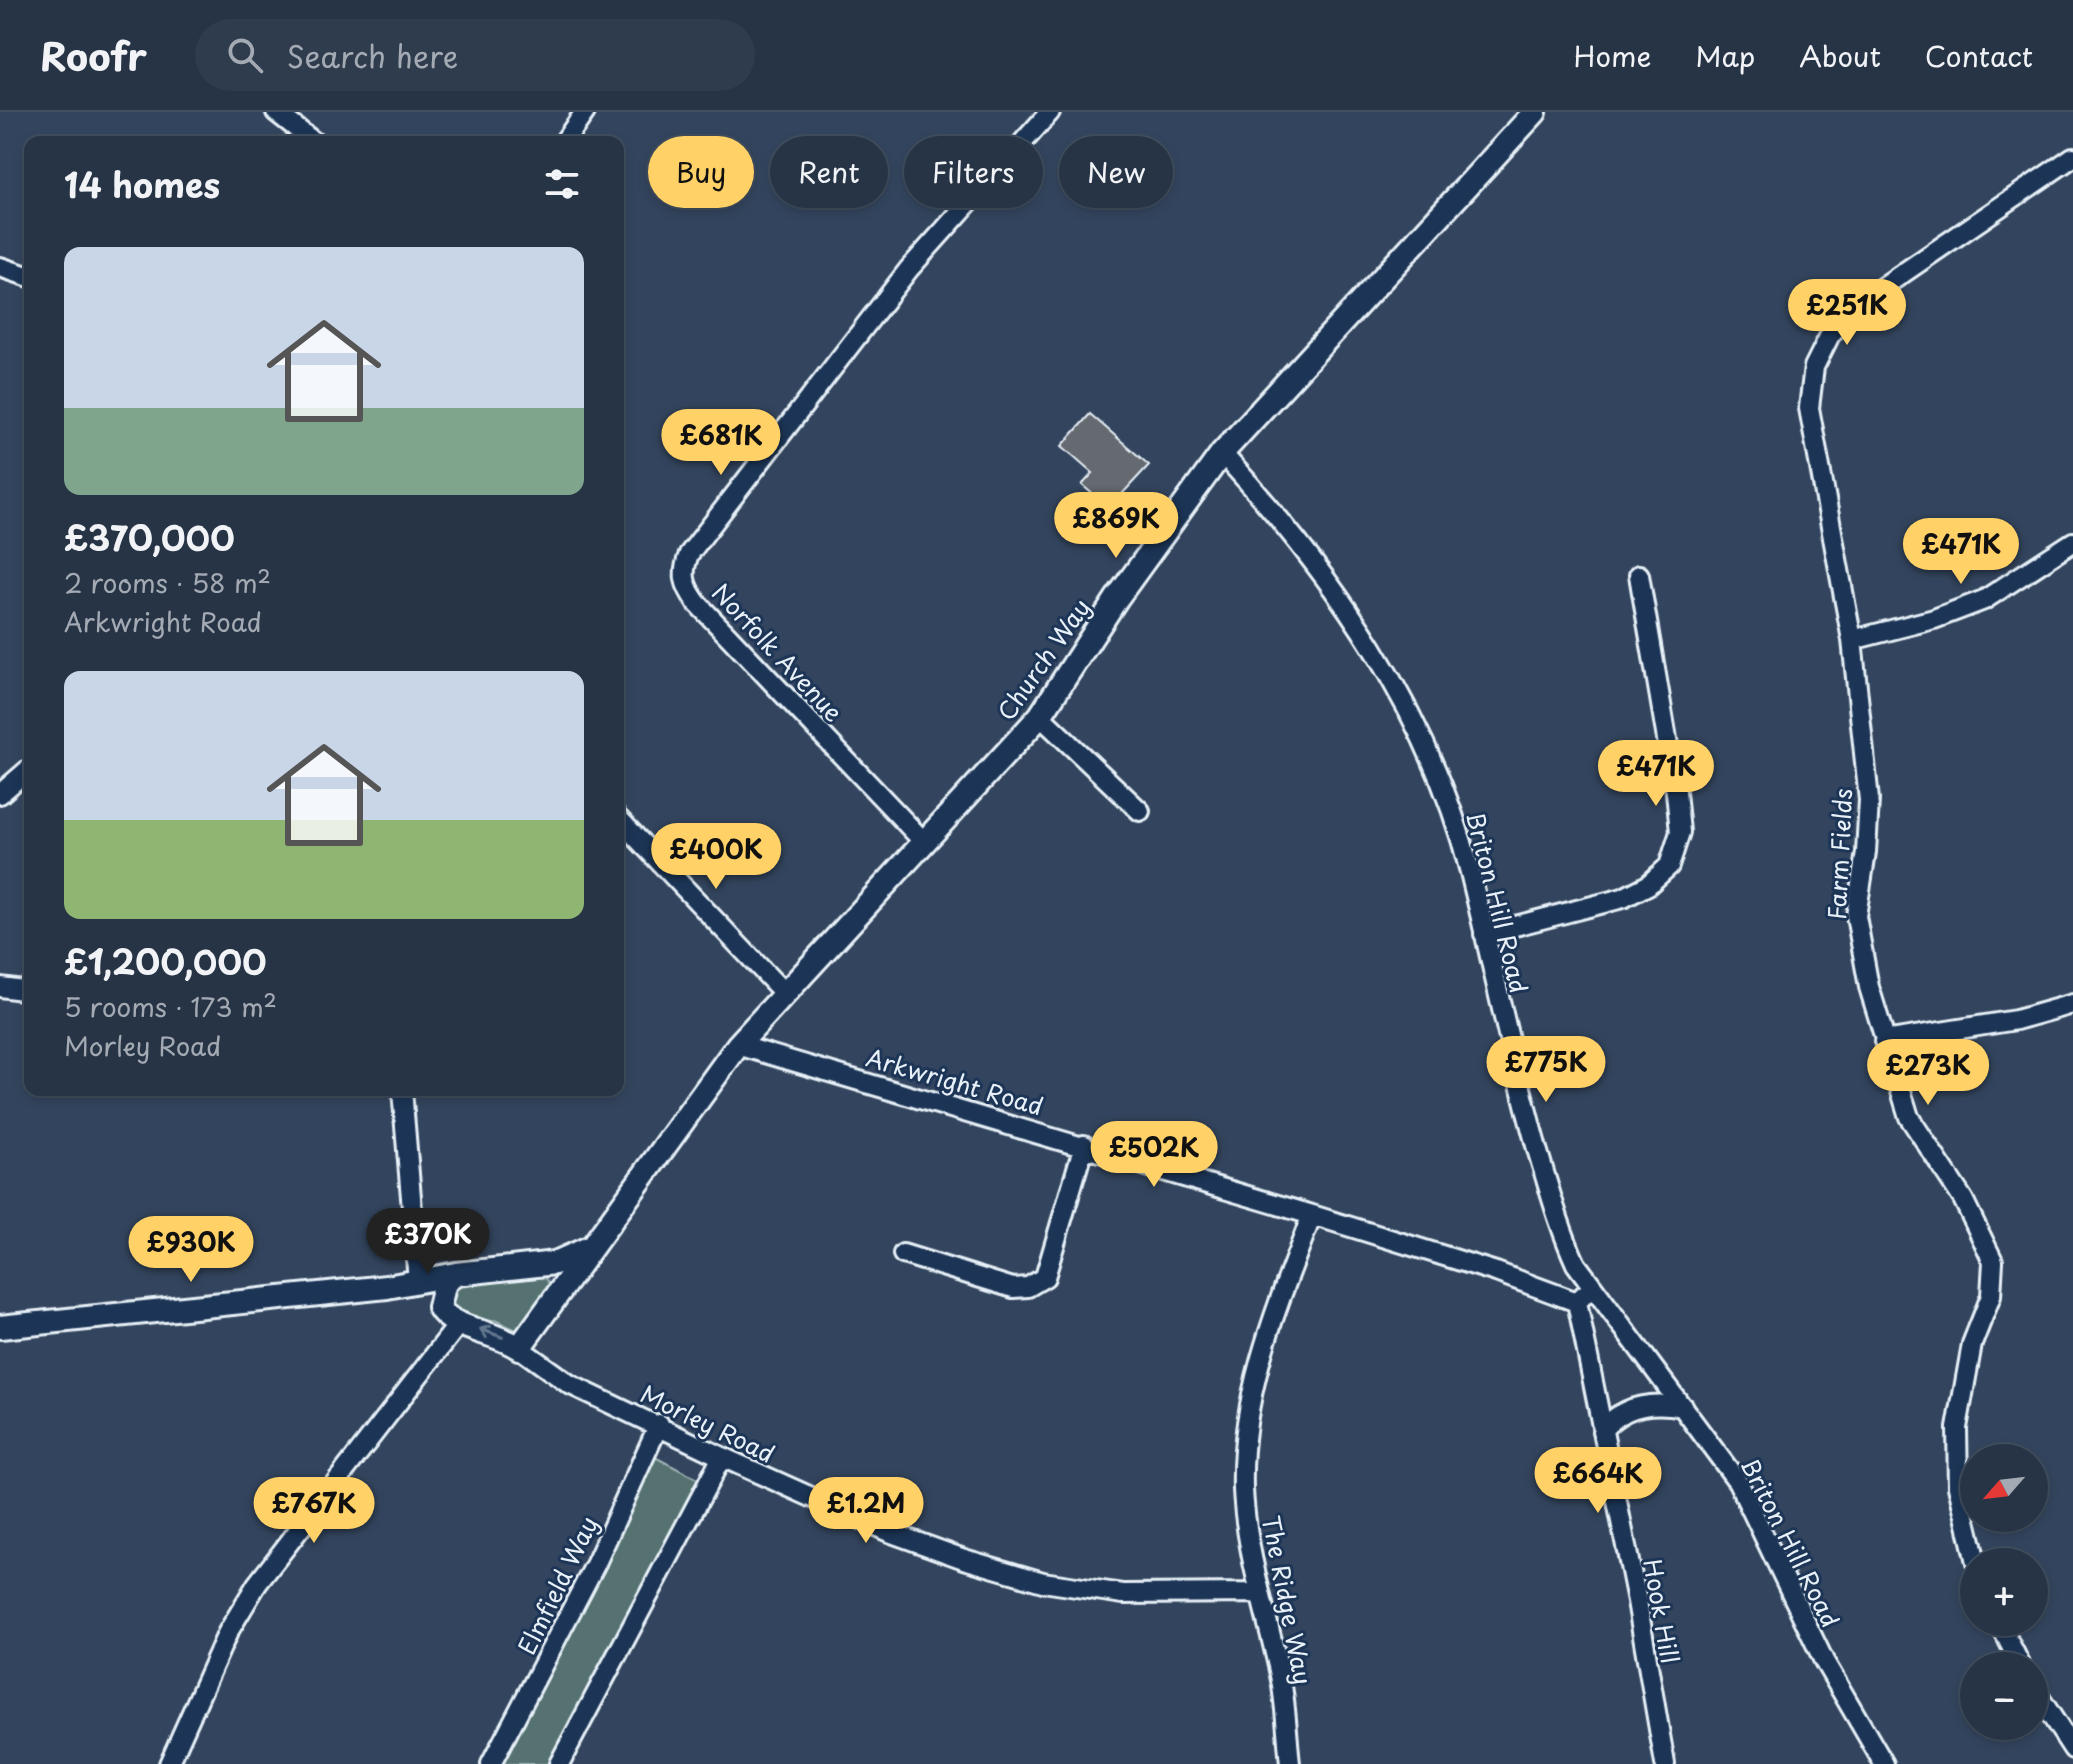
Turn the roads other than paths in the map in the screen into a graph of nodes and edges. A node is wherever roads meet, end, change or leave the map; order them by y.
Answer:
1 (276, 112) edge
2 (585, 112) edge
3 (1050, 112) edge
4 (1535, 112) edge
5 (306, 136) edge
6 (568, 136) edge
7 (2073, 157) edge
8 (0, 267) edge
9 (24, 275) edge
10 (1222, 453) junction
11 (2073, 542) edge
12 (1639, 575) dead end
13 (1852, 640) junction
14 (1040, 716) junction
15 (24, 773) edge
16 (0, 794) edge
17 (1140, 811) dead end
18 (624, 824) edge
19 (923, 841) junction
20 (1484, 934) junction
21 (0, 987) edge
22 (24, 990) edge
23 (784, 993) junction
24 (2073, 1004) edge
25 (1884, 1041) junction
26 (738, 1045) junction
27 (403, 1096) edge
28 (1084, 1145) junction
29 (1312, 1215) junction
30 (591, 1247) junction
31 (903, 1254) dead end
32 (532, 1266) junction
33 (456, 1274) junction
34 (418, 1281) junction
35 (387, 1287) junction
36 (1593, 1287) junction
37 (554, 1301) junction
38 (1577, 1302) junction
39 (451, 1322) junction
40 (0, 1327) edge
41 (519, 1348) junction
42 (1683, 1407) junction
43 (659, 1424) junction
44 (1602, 1431) junction
45 (722, 1457) junction
46 (1973, 1548) edge
47 (1258, 1593) junction
48 (2048, 1711) edge
49 (2073, 1749) edge
50 (565, 1762) edge
51 (169, 1764) edge
52 (491, 1764) edge
53 (1290, 1764) edge
54 (1665, 1764) edge
55 (1884, 1764) edge

1 - 5 street
2 - 6 street
3 - 19 street, Norfolk Avenue
4 - 10 street, Church Way
7 - 13 street, Farm Fields
8 - 9 street
10 - 14 street, Church Way
10 - 20 street, Briton Hill Road
11 - 13 street
12 - 20 street
13 - 25 street, Farm Fields
14 - 17 street
14 - 19 street, Church Way
15 - 16 street
18 - 23 street
19 - 23 street, Church Way
20 - 36 street, Briton Hill Road
21 - 22 street
23 - 26 street, Church Way
24 - 25 street
25 - 46 street, Farm Fields
26 - 28 street, Arkwright Road
26 - 30 street
27 - 34 street
28 - 29 street, Arkwright Road
28 - 31 street
29 - 38 street, Arkwright Road
29 - 47 street, The Ridge Way
30 - 32 street
30 - 37 street
32 - 33 street
32 - 37 street
33 - 34 street
33 - 39 street
34 - 35 street
35 - 39 street
35 - 40 street
36 - 38 street
36 - 42 street, Briton Hill Road
37 - 41 street
38 - 44 street, Hook Hill
41 -> 39 street
39 - 51 street
41 - 43 street, Morley Road
42 - 44 street
42 - 55 street, Briton Hill Road
43 - 45 street, Morley Road
43 - 52 street, Elmfield Way
44 - 54 street, Hook Hill
45 - 47 street, Morley Road
45 - 50 street
47 - 53 street, The Ridge Way
48 - 49 street

